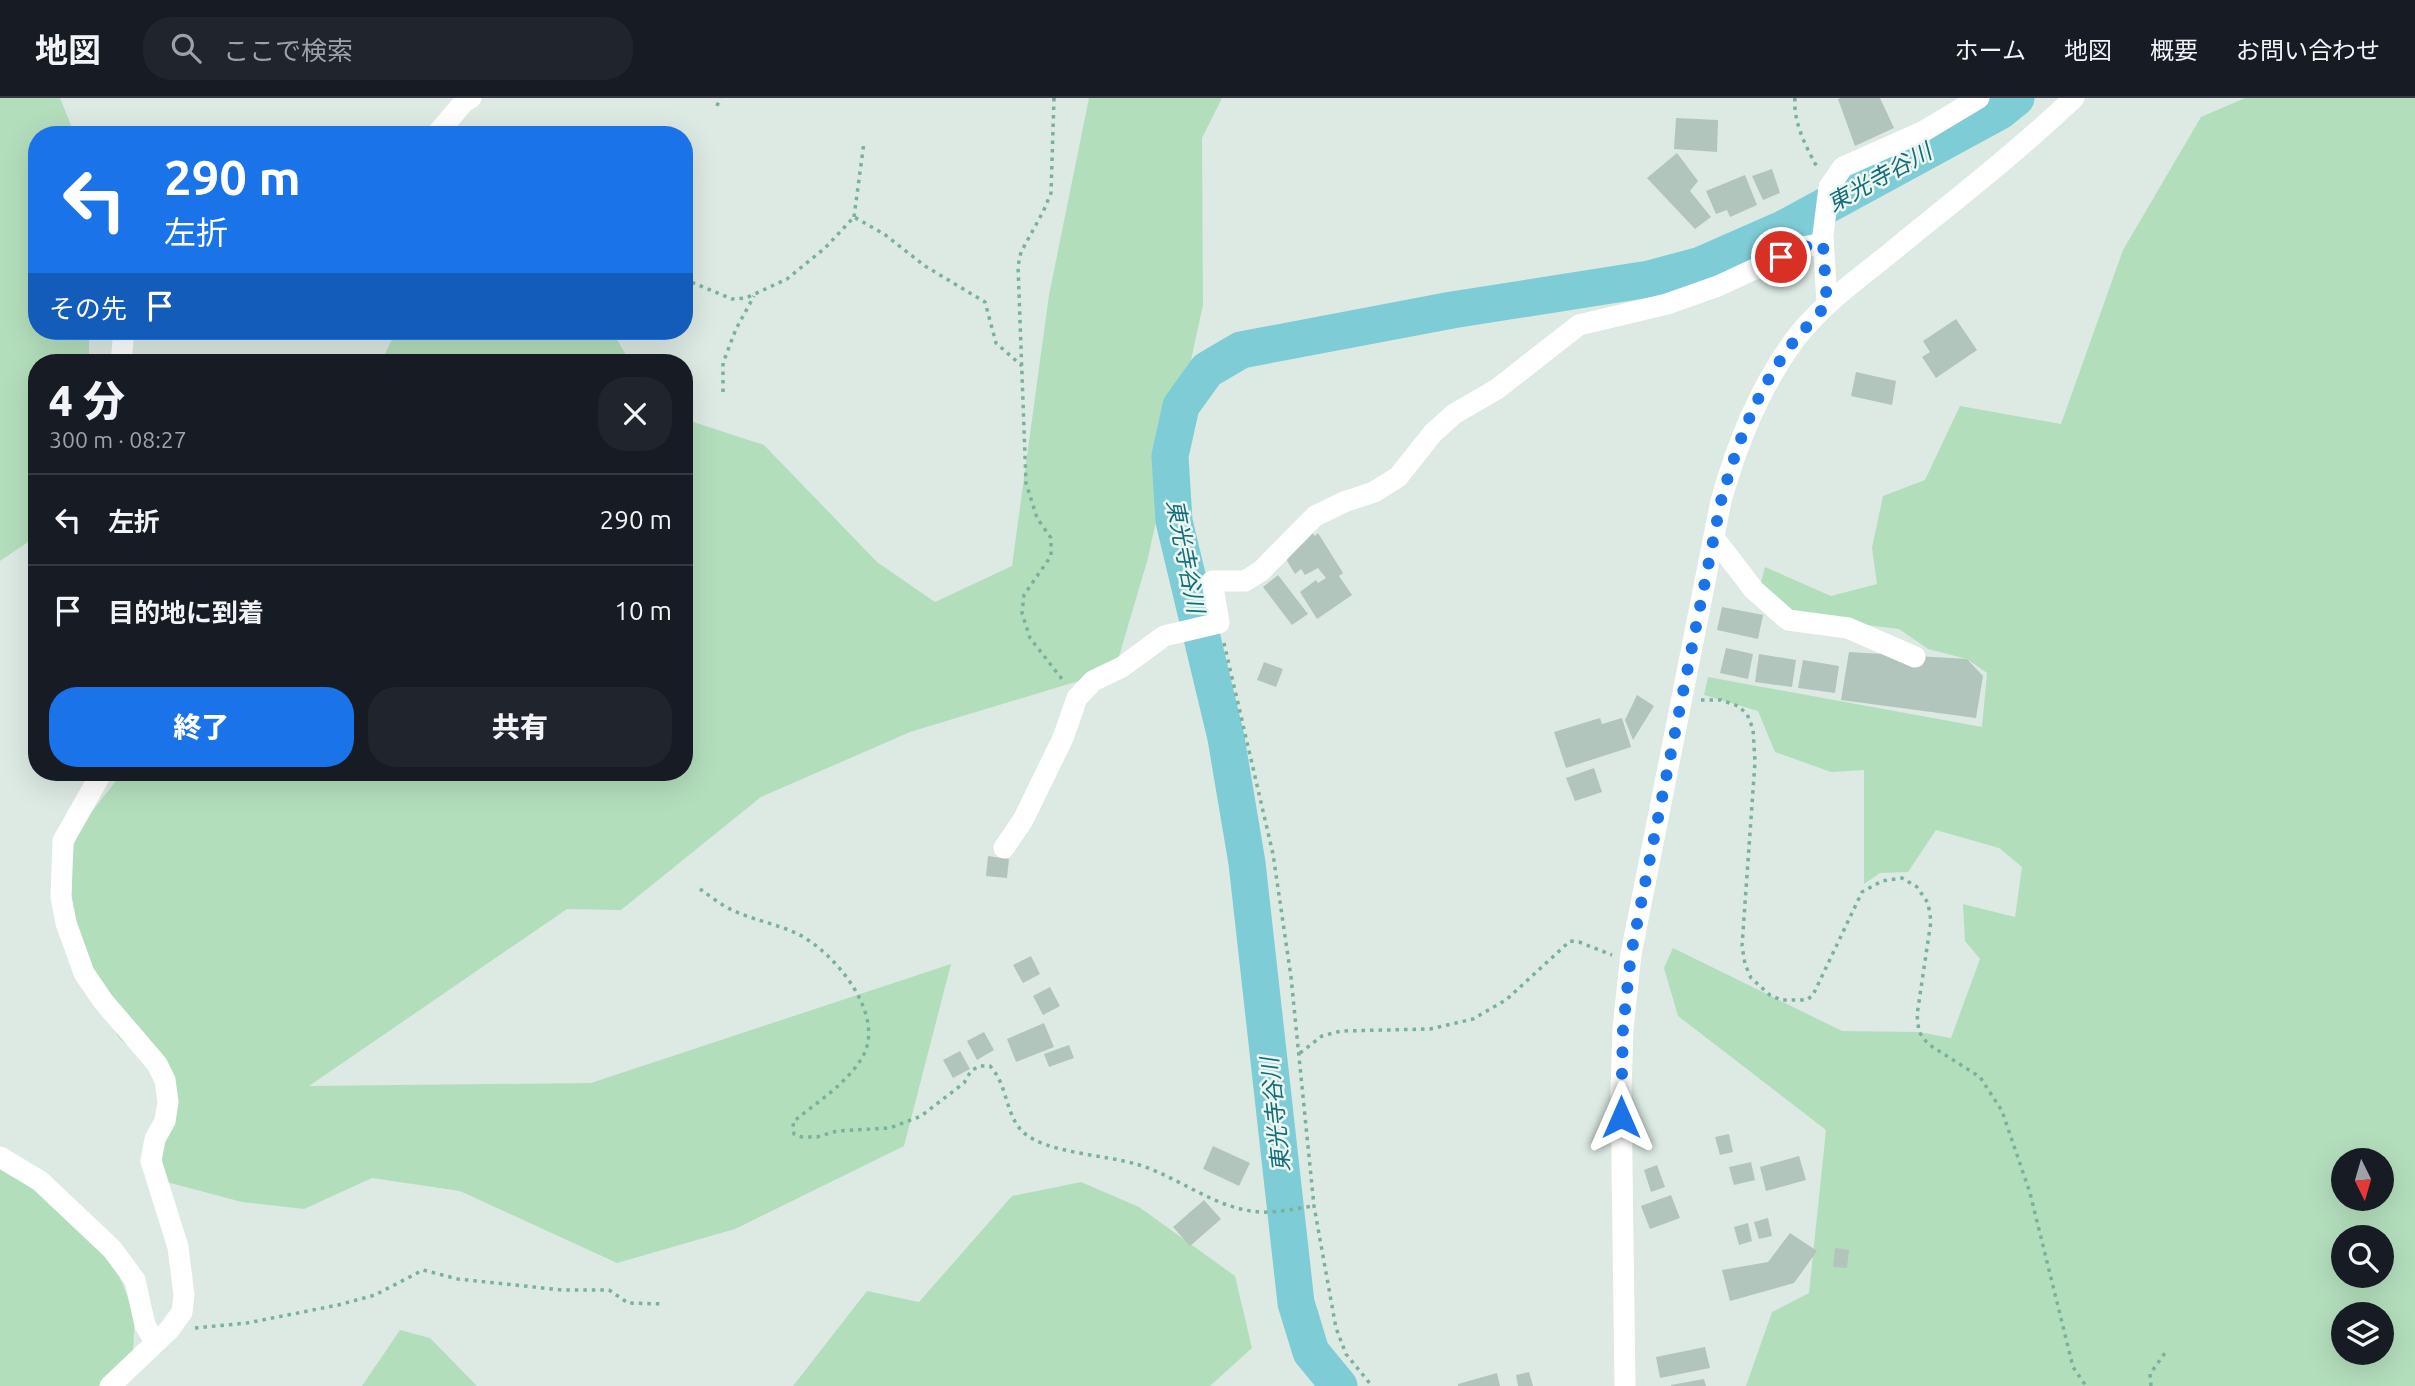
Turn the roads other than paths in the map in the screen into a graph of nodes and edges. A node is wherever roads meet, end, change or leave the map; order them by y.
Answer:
1 (471, 98) edge
2 (1979, 98) edge
3 (2074, 98) edge
4 (444, 126) edge
5 (1823, 239) junction
6 (1827, 304) junction
7 (1714, 538) junction
8 (1915, 657) dead end
9 (97, 781) edge
10 (1004, 848) dead end
11 (0, 1157) edge
12 (162, 1336) junction
13 (110, 1386) edge
14 (1625, 1386) edge

1 - 4 street
2 - 5 street
3 - 6 street
5 - 6 street
5 - 10 street
6 - 7 street
7 - 8 street
7 - 14 street
9 - 12 street
11 - 12 street
12 - 13 street

